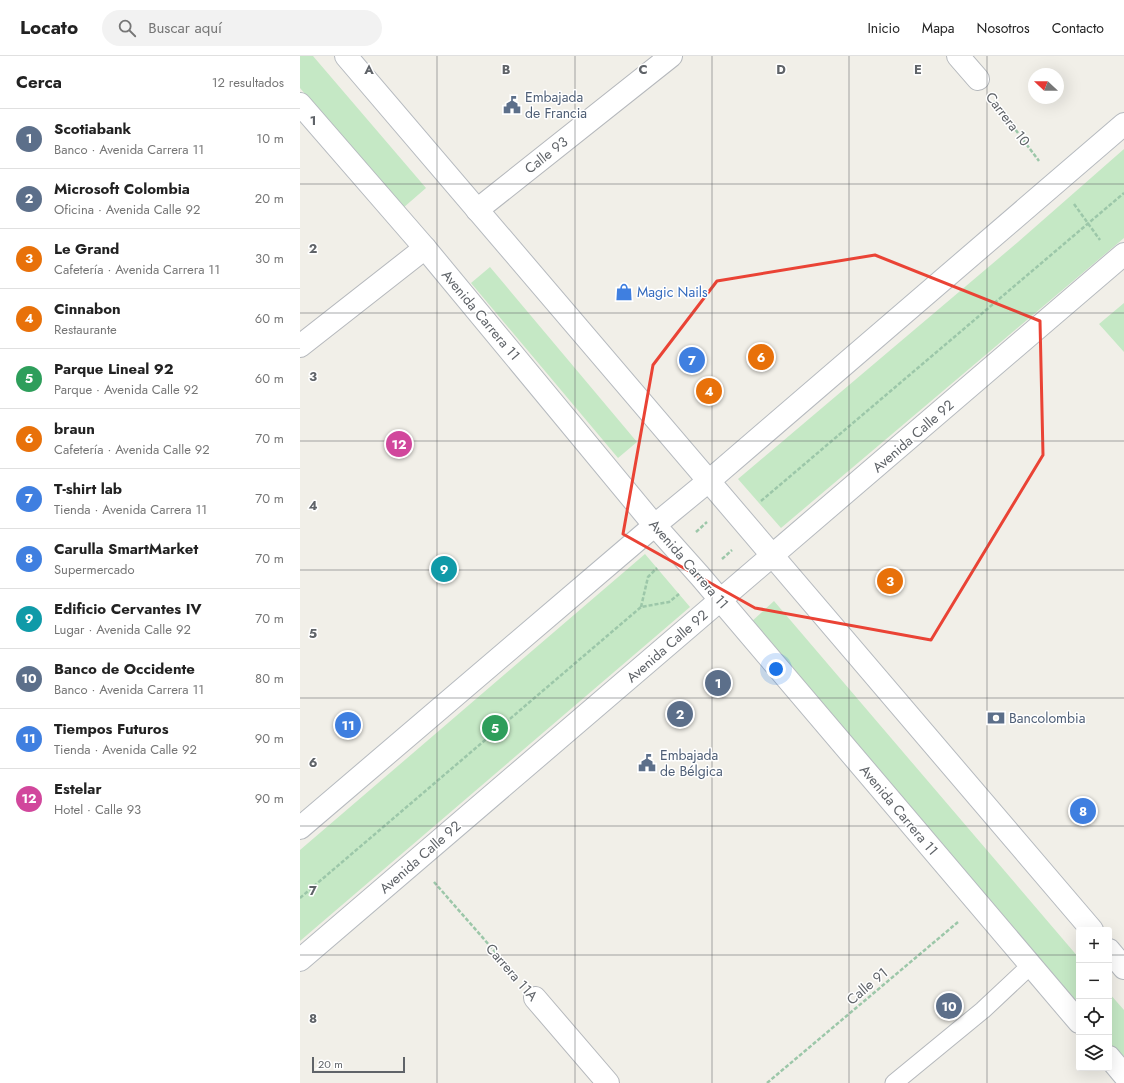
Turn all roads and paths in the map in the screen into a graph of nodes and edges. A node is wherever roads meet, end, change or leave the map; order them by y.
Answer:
1 (346, 56) edge
2 (671, 56) edge
3 (958, 56) edge
4 (978, 80) joint
5 (300, 104) edge
6 (1124, 124) edge
7 (1057, 182) junction
8 (1124, 193) edge
9 (476, 210) junction
10 (425, 248) junction
11 (1124, 254) edge
12 (300, 346) edge
13 (708, 482) junction
14 (740, 518) junction
15 (655, 525) junction
16 (772, 556) junction
17 (648, 577) dead end
18 (720, 600) junction
19 (669, 602) dead end
20 (641, 607) junction
21 (300, 828) edge
22 (416, 861) junction
23 (300, 898) edge
24 (979, 905) junction
25 (1089, 927) edge
26 (1112, 954) edge
27 (300, 960) edge
28 (1031, 965) junction
29 (1124, 968) edge
30 (535, 998) joint
31 (1076, 1018) edge
32 (1112, 1061) edge
33 (1124, 1075) edge
34 (608, 1083) edge
35 (767, 1083) edge
36 (894, 1083) edge

1 - 9 main road
2 - 9 main road, Calle 93
3 - 4 main road, Carrera 10
4 - 7 path, Carrera 10
5 - 10 main road, Avenida Carrera 11
6 - 7 main road
7 - 13 main road
8 - 14 path
9 - 13 main road
10 - 12 main road
10 - 15 main road, Avenida Carrera 11
11 - 16 main road, Avenida Calle 92
13 - 14 main road
13 - 15 main road
14 - 16 main road
15 - 18 main road, Avenida Carrera 11
15 - 21 main road
16 - 18 main road, Avenida Calle 92
16 - 25 main road
17 - 20 path
18 - 22 main road, Avenida Calle 92
18 - 24 main road, Avenida Carrera 11
19 - 20 path
20 - 23 path
22 - 27 main road, Avenida Calle 92
22 - 30 path, Carrera 11A
24 - 28 main road, Avenida Carrera 11
24 - 35 path, Calle 91
26 - 29 main road
28 - 31 main road, Avenida Carrera 11
28 - 36 lane
30 - 34 main road, Carrera 11A
32 - 33 main road

